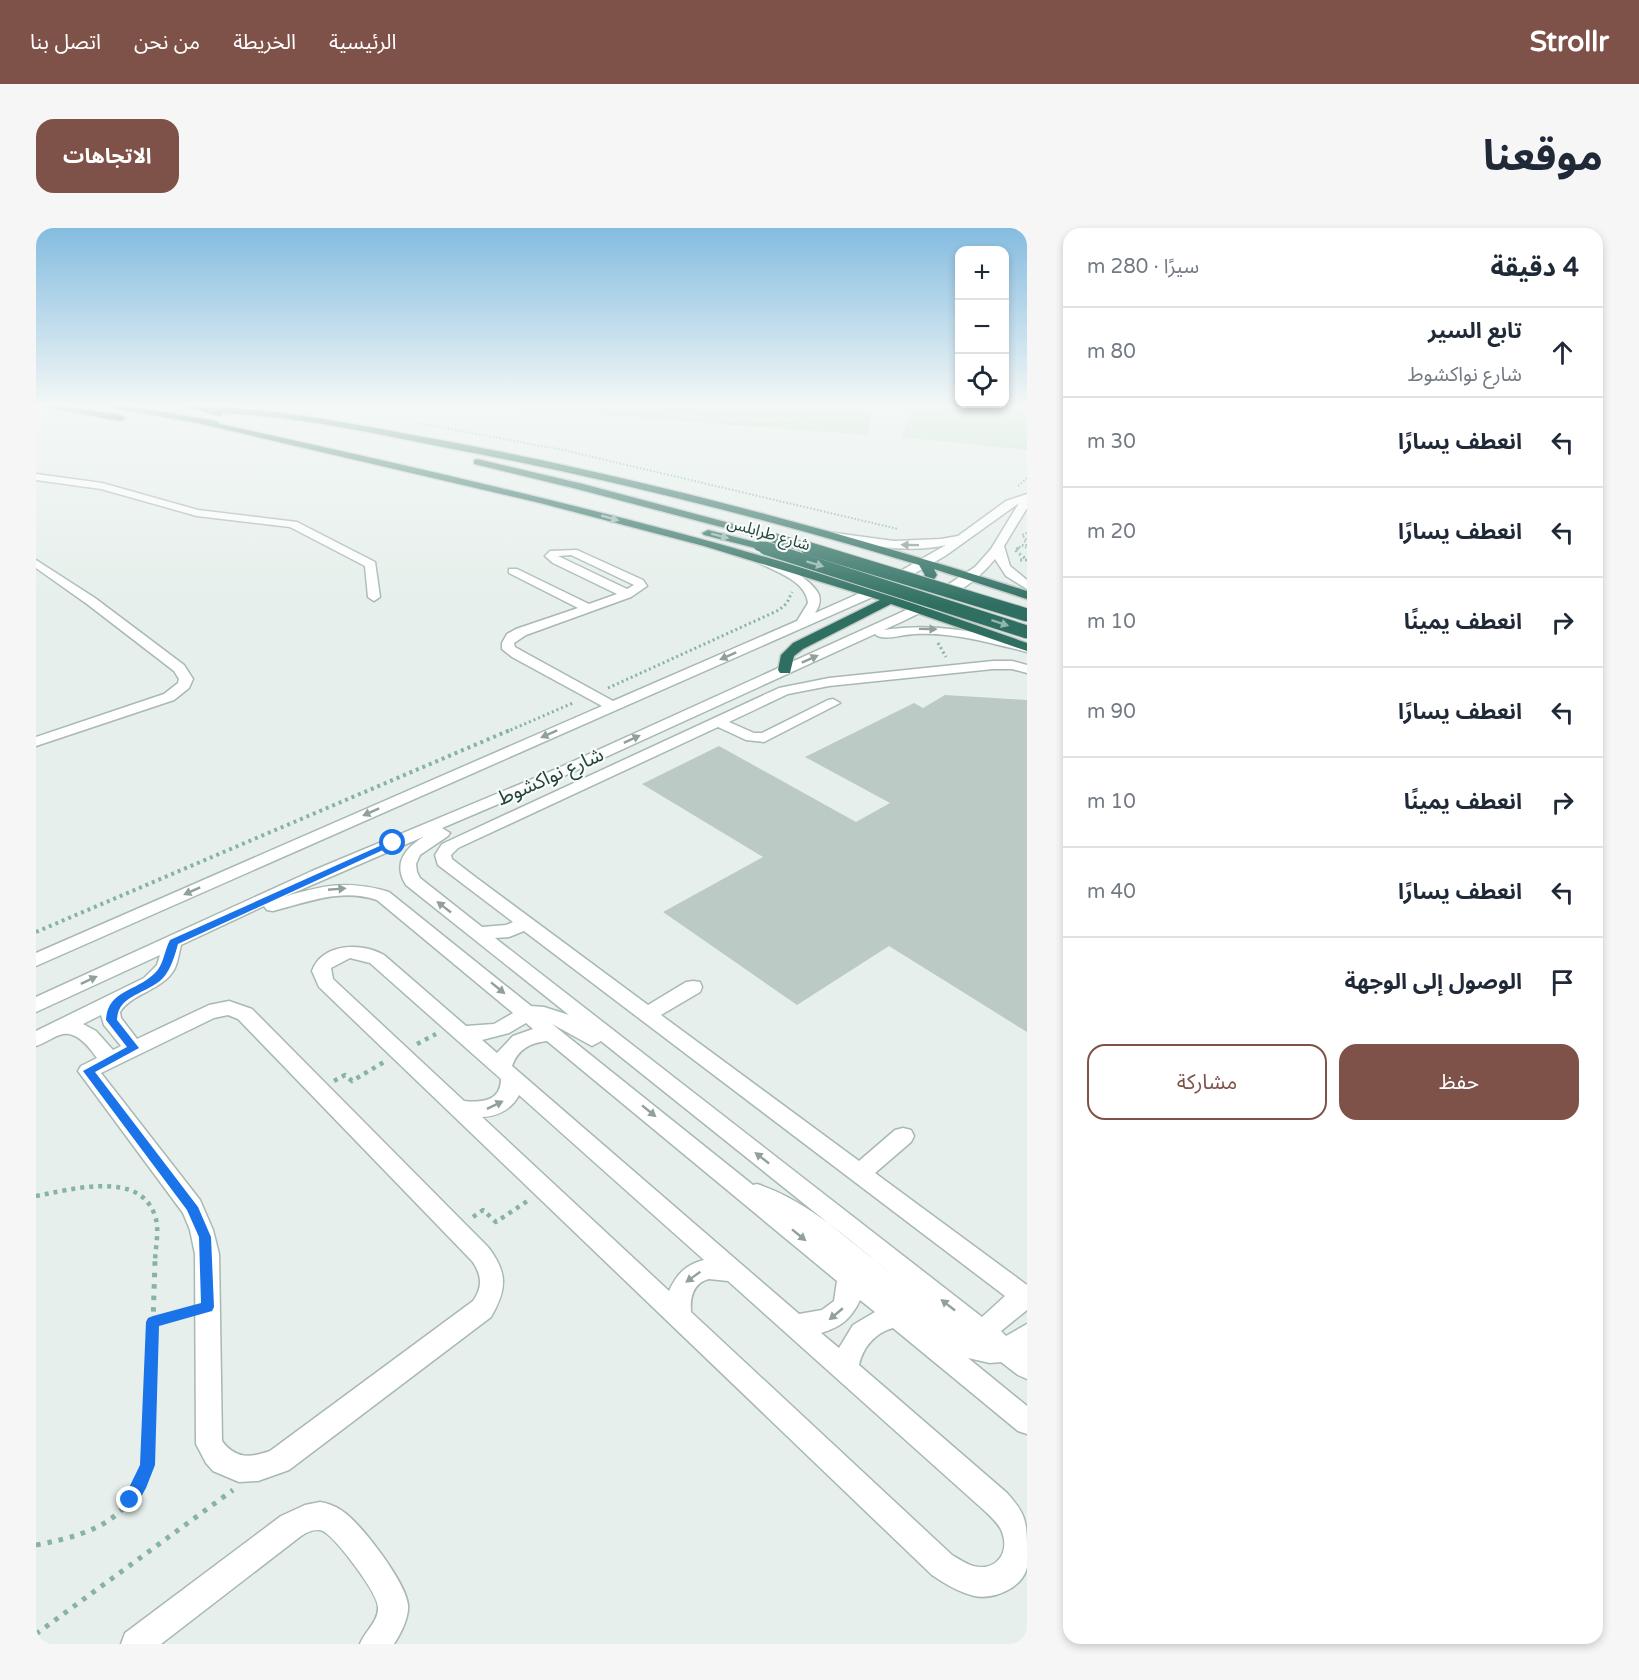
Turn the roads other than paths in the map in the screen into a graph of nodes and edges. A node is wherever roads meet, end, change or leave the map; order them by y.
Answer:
1 (416, 472) edge
2 (470, 472) edge
3 (521, 472) edge
4 (578, 472) edge
5 (36, 477) edge
6 (513, 482) dead end
7 (525, 485) dead end
8 (1027, 498) edge
9 (582, 499) dead end
10 (593, 502) dead end
11 (1015, 518) junction
12 (1027, 520) edge
13 (831, 534) junction
14 (967, 536) junction
15 (998, 544) junction
16 (764, 561) junction
17 (924, 563) junction
18 (36, 564) edge
19 (513, 571) dead end
20 (970, 577) junction
21 (1027, 585) edge
22 (871, 593) junction
23 (627, 594) junction
24 (1027, 594) edge
25 (374, 597) dead end
26 (892, 600) junction
27 (587, 608) junction
28 (919, 609) junction
29 (1027, 615) edge
30 (801, 624) junction
31 (1027, 632) edge
32 (850, 641) junction
33 (1027, 648) edge
34 (1027, 669) edge
35 (785, 670) junction
36 (832, 703) dead end
37 (612, 706) junction
38 (718, 722) junction
39 (36, 742) edge
40 (464, 813) junction
41 (239, 912) junction
42 (526, 923) junction
43 (509, 931) junction
44 (477, 933) junction
45 (173, 942) junction
46 (502, 954) junction
47 (36, 960) edge
48 (693, 987) dead end
49 (119, 999) junction
50 (36, 1005) edge
51 (528, 1013) junction
52 (648, 1014) junction
53 (60, 1027) junction
54 (462, 1033) junction
55 (554, 1034) junction
56 (36, 1039) edge
57 (134, 1048) junction
58 (634, 1057) junction
59 (110, 1060) junction
60 (506, 1072) junction
61 (459, 1108) junction
62 (903, 1136) dead end
63 (859, 1173) junction
64 (743, 1189) junction
65 (735, 1273) junction
66 (849, 1276) junction
67 (1025, 1297) edge
68 (898, 1316) junction
69 (680, 1317) junction
70 (794, 1325) junction
71 (982, 1332) junction
72 (1027, 1335) edge
73 (1005, 1351) junction
74 (1027, 1368) edge
75 (845, 1369) junction
76 (1027, 1422) edge
77 (145, 1641) edge
78 (375, 1644) edge

1 -> 16 highway
2 - 6 highway
3 - 29 highway, شارع طرابلس, bridge
4 - 13 highway
5 - 25 street
7 - 9 highway
8 - 11 street, شارع نواكشوط
8 - 14 street, شارع نواكشوط
10 -> 31 highway, شارع طرابلس, bridge
11 - 12 street
11 - 15 street, شارع نواكشوط
14 -> 13 street
13 - 17 highway
14 - 17 street, شارع نواكشوط
15 - 20 street, شارع نواكشوط
15 - 21 street
16 - 22 highway
16 - 30 street
17 - 20 highway
17 - 22 street, شارع نواكشوط
17 - 26 highway
18 - 39 street
19 - 27 street
20 - 24 highway
20 - 28 street, شارع نواكشوط
22 - 26 highway
22 - 30 street, شارع نواكشوط
23 - 23 street
23 - 27 street
26 - 28 highway
26 - 35 highway
27 - 37 street
28 - 32 street, شارع نواكشوط
28 - 33 highway
30 -> 37 street, شارع نواكشوط
32 -> 33 street
35 -> 32 street, شارع نواكشوط
34 - 38 street
40 -> 35 street, شارع نواكشوط
36 - 38 street
37 -> 47 street, شارع نواكشوط
38 - 42 street
40 - 41 street, شارع نواكشوط
44 -> 40 street
41 - 45 street, شارع نواكشوط
41 -> 51 street
42 - 43 street
42 - 52 street
43 - 44 street
43 - 46 street
44 - 46 street
45 - 49 street
50 -> 45 street, شارع نواكشوط
46 - 58 street
48 - 52 street
49 - 53 street
49 - 57 street
51 - 54 street
51 - 55 street
51 - 58 street
52 - 63 street
53 - 56 street
53 - 59 street
54 - 60 street
54 - 61 street
55 - 60 street
55 -> 64 street
57 - 59 street
57 - 59 street
71 -> 58 street
61 -> 60 street
60 - 65 street
61 - 69 street
62 - 63 street
63 - 67 street
64 -> 66 street
64 - 73 street
65 -> 69 street
65 - 70 street
66 - 68 street
66 -> 70 street
67 - 71 street
68 - 75 street
68 - 76 street
69 - 75 street
70 - 75 street
71 - 73 street
72 - 73 street
73 - 74 street
77 - 78 street

